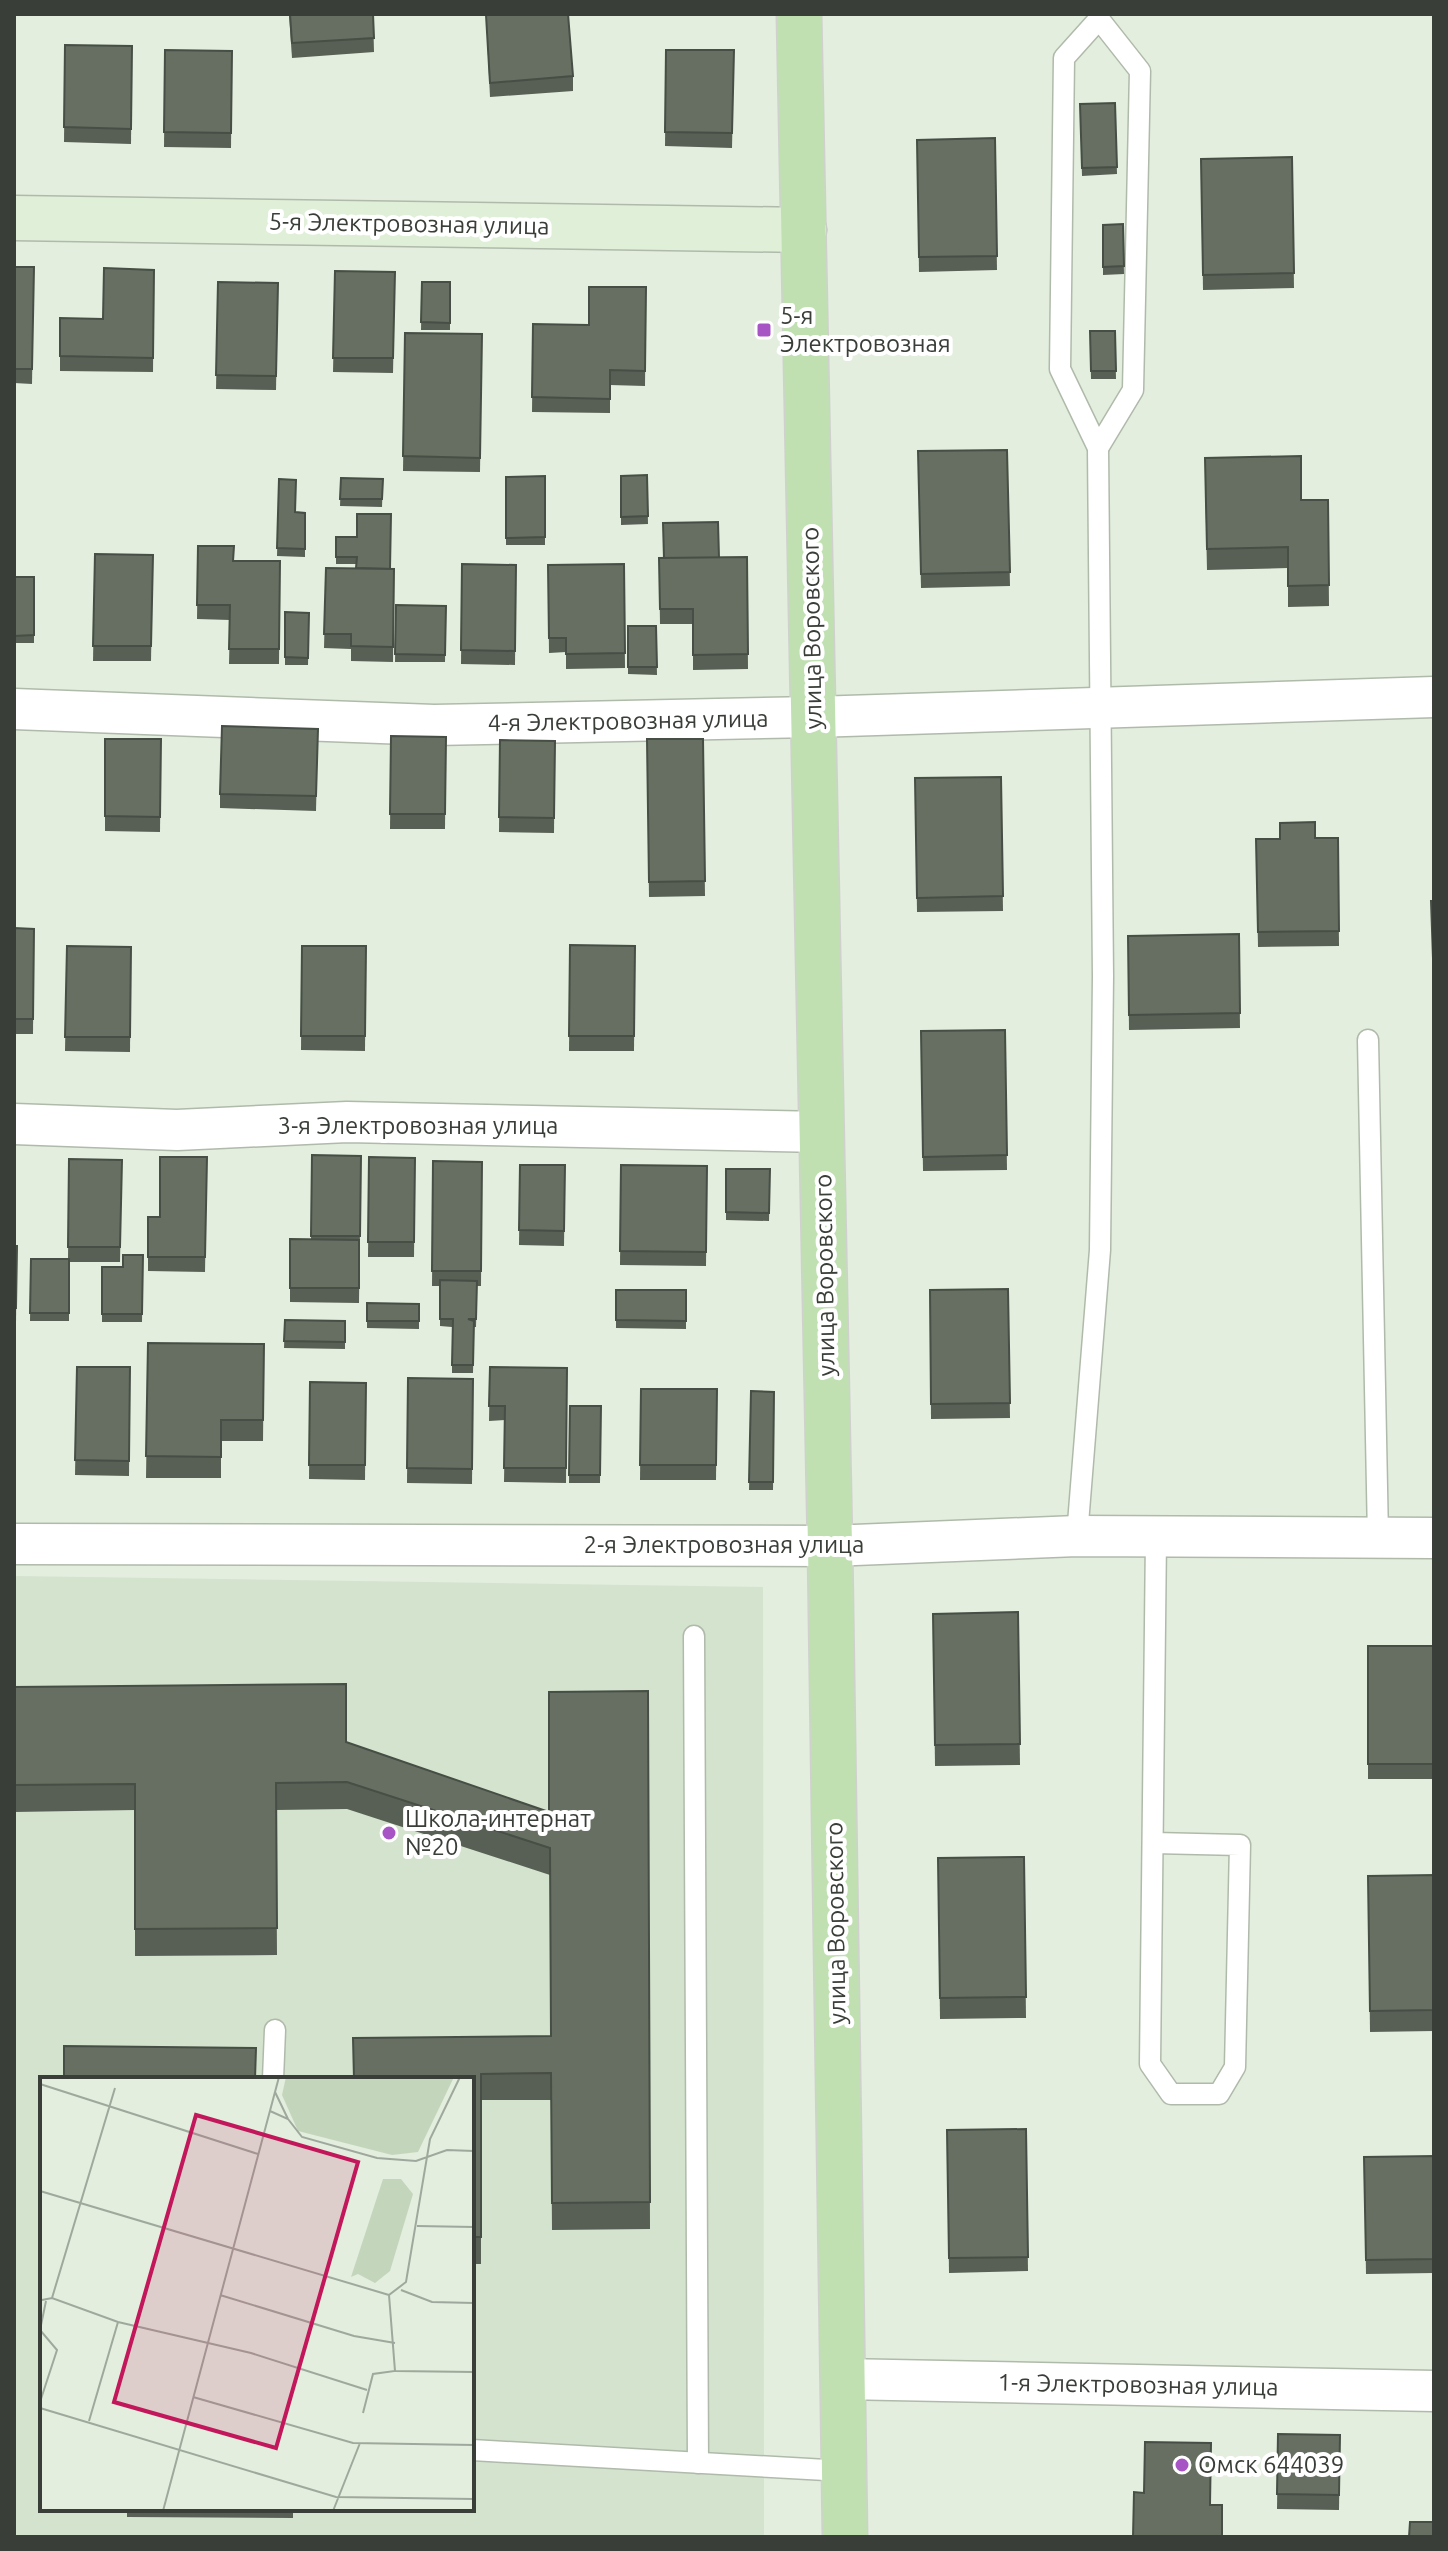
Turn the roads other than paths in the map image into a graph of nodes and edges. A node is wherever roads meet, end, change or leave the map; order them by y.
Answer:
1 (799, 14) edge
2 (1099, 17) edge
3 (14, 218) edge
4 (804, 230) junction
5 (1098, 448) junction
6 (1434, 697) edge
7 (1101, 706) junction
8 (14, 709) edge
9 (814, 717) junction
10 (1368, 1040) dead end
11 (14, 1124) edge
12 (822, 1132) junction
13 (1077, 1536) junction
14 (1156, 1537) junction
15 (1378, 1537) junction
16 (1434, 1538) edge
17 (14, 1544) edge
18 (830, 1546) junction
19 (694, 1636) dead end
20 (1154, 1843) junction
21 (275, 2030) dead end
22 (273, 2077) edge
23 (842, 2379) junction
24 (1434, 2391) edge
25 (474, 2450) edge
26 (698, 2463) junction
27 (844, 2471) junction
28 (845, 2537) edge

1 - 4 main road, улица Воровского
2 - 5 lane
2 - 5 lane
3 - 4 street, 5-я Электровозная улица
4 - 9 main road, улица Воровского
5 - 7 lane
6 - 7 street, 4-я Электровозная улица
7 - 9 street, 4-я Электровозная улица
7 - 13 lane
8 - 9 street, 4-я Электровозная улица
9 - 12 main road, улица Воровского
10 - 15 lane
11 - 12 street, 3-я Электровозная улица
12 - 18 main road, улица Воровского
13 - 14 street, 2-я Электровозная улица
13 - 18 street, 2-я Электровозная улица
14 - 15 street, 2-я Электровозная улица
14 - 20 lane
15 - 16 street, 2-я Электровозная улица
17 - 18 street, 2-я Электровозная улица
18 - 23 main road, улица Воровского
19 - 26 lane
20 - 20 lane
21 - 22 lane
23 - 24 street, 1-я Электровозная улица
23 - 27 main road, улица Воровского
25 - 26 lane
26 - 27 lane
27 - 28 main road, улица Воровского

